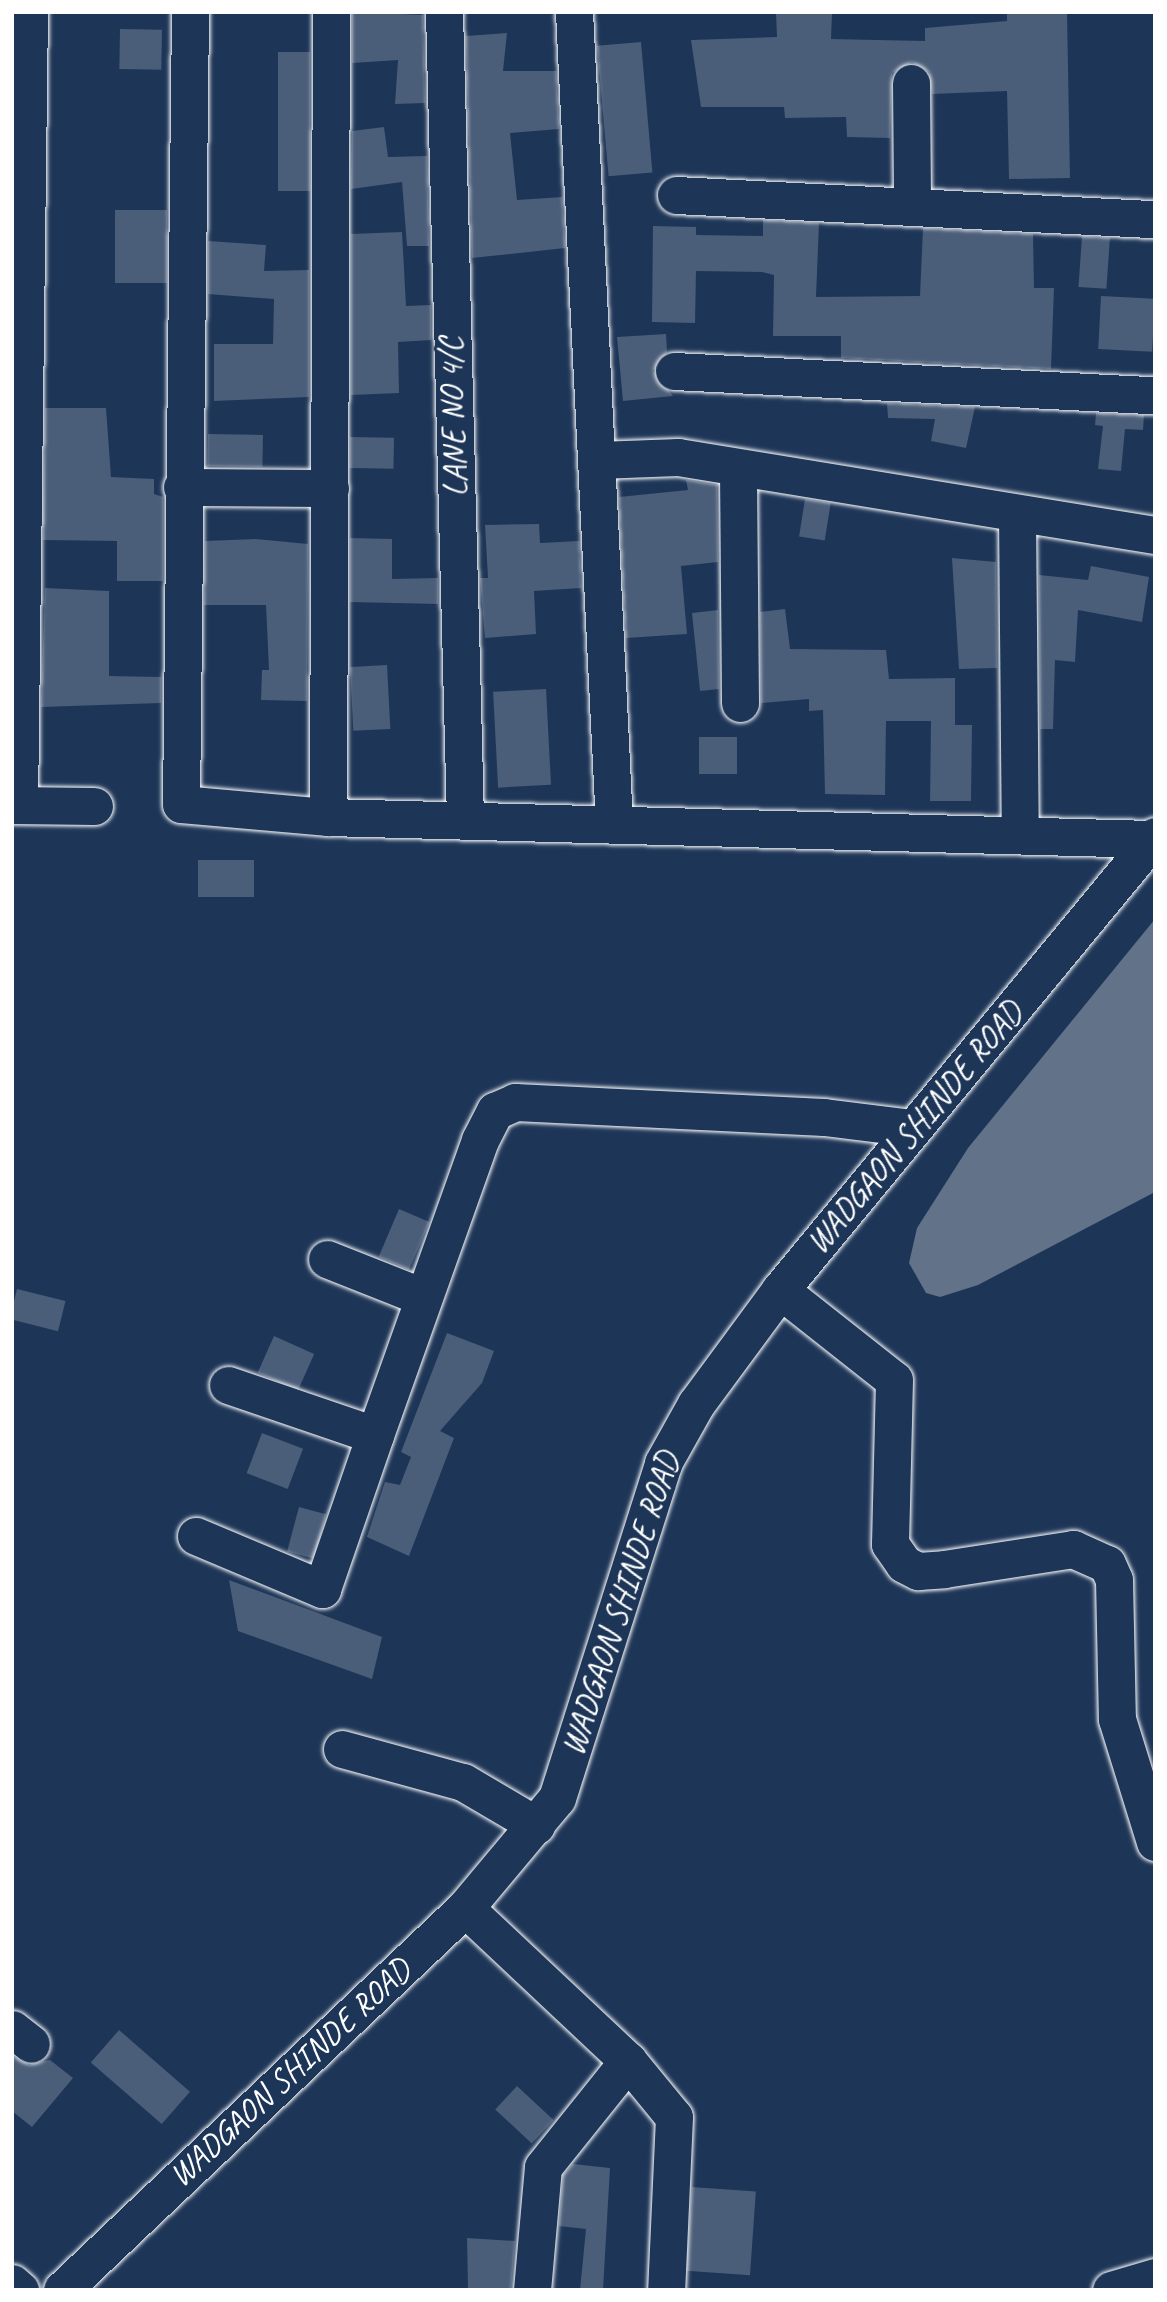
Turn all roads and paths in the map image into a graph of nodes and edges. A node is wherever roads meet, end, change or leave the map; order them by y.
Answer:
1 (29, 12) edge
2 (190, 12) edge
3 (331, 12) edge
4 (444, 12) edge
5 (574, 12) edge
6 (911, 83) dead end
7 (676, 195) dead end
8 (912, 207) junction
9 (1155, 219) edge
10 (674, 370) dead end
11 (1155, 395) edge
12 (598, 460) junction
13 (738, 471) junction
14 (182, 487) junction
15 (330, 488) junction
16 (1017, 514) junction
17 (1155, 536) edge
18 (740, 703) dead end
19 (16, 805) edge
20 (94, 806) dead end
21 (328, 817) junction
22 (465, 821) junction
23 (614, 825) junction
24 (1020, 835) junction
25 (1154, 837) edge
26 (912, 1128) junction
27 (327, 1259) dead end
28 (780, 1290) junction
29 (423, 1297) junction
30 (228, 1385) dead end
31 (374, 1435) junction
32 (196, 1536) dead end
33 (342, 1749) dead end
34 (536, 1825) junction
35 (1155, 1842) edge
36 (465, 1908) junction
37 (628, 2061) junction
38 (1155, 2277) edge
39 (12, 2283) edge
40 (20, 2290) edge
41 (62, 2290) edge
42 (532, 2290) edge
43 (666, 2290) edge
44 (1111, 2290) edge

1 - 19 street
2 - 14 street
3 - 15 street
4 - 22 street, LANE NO 4/C
5 - 12 street
6 - 8 street
7 - 8 street
8 - 9 street
10 - 11 street
12 - 13 street
12 - 23 street
13 - 16 street
13 - 18 street
14 - 15 street
14 - 21 street
15 - 21 street
16 - 17 street
16 - 24 street
19 - 20 street
21 - 22 street
22 - 23 street
23 - 24 street
24 - 25 street
25 - 26 street, WADGAON SHINDE ROAD
26 - 28 street, WADGAON SHINDE ROAD
26 - 29 street
27 - 29 street
28 - 34 street, WADGAON SHINDE ROAD
28 - 35 street
29 - 31 street
30 - 31 street
31 - 32 street
33 - 34 street
34 - 36 street, WADGAON SHINDE ROAD
36 - 37 street
36 - 41 street, WADGAON SHINDE ROAD
37 - 42 street
37 - 43 street
38 - 44 street
39 - 40 street

